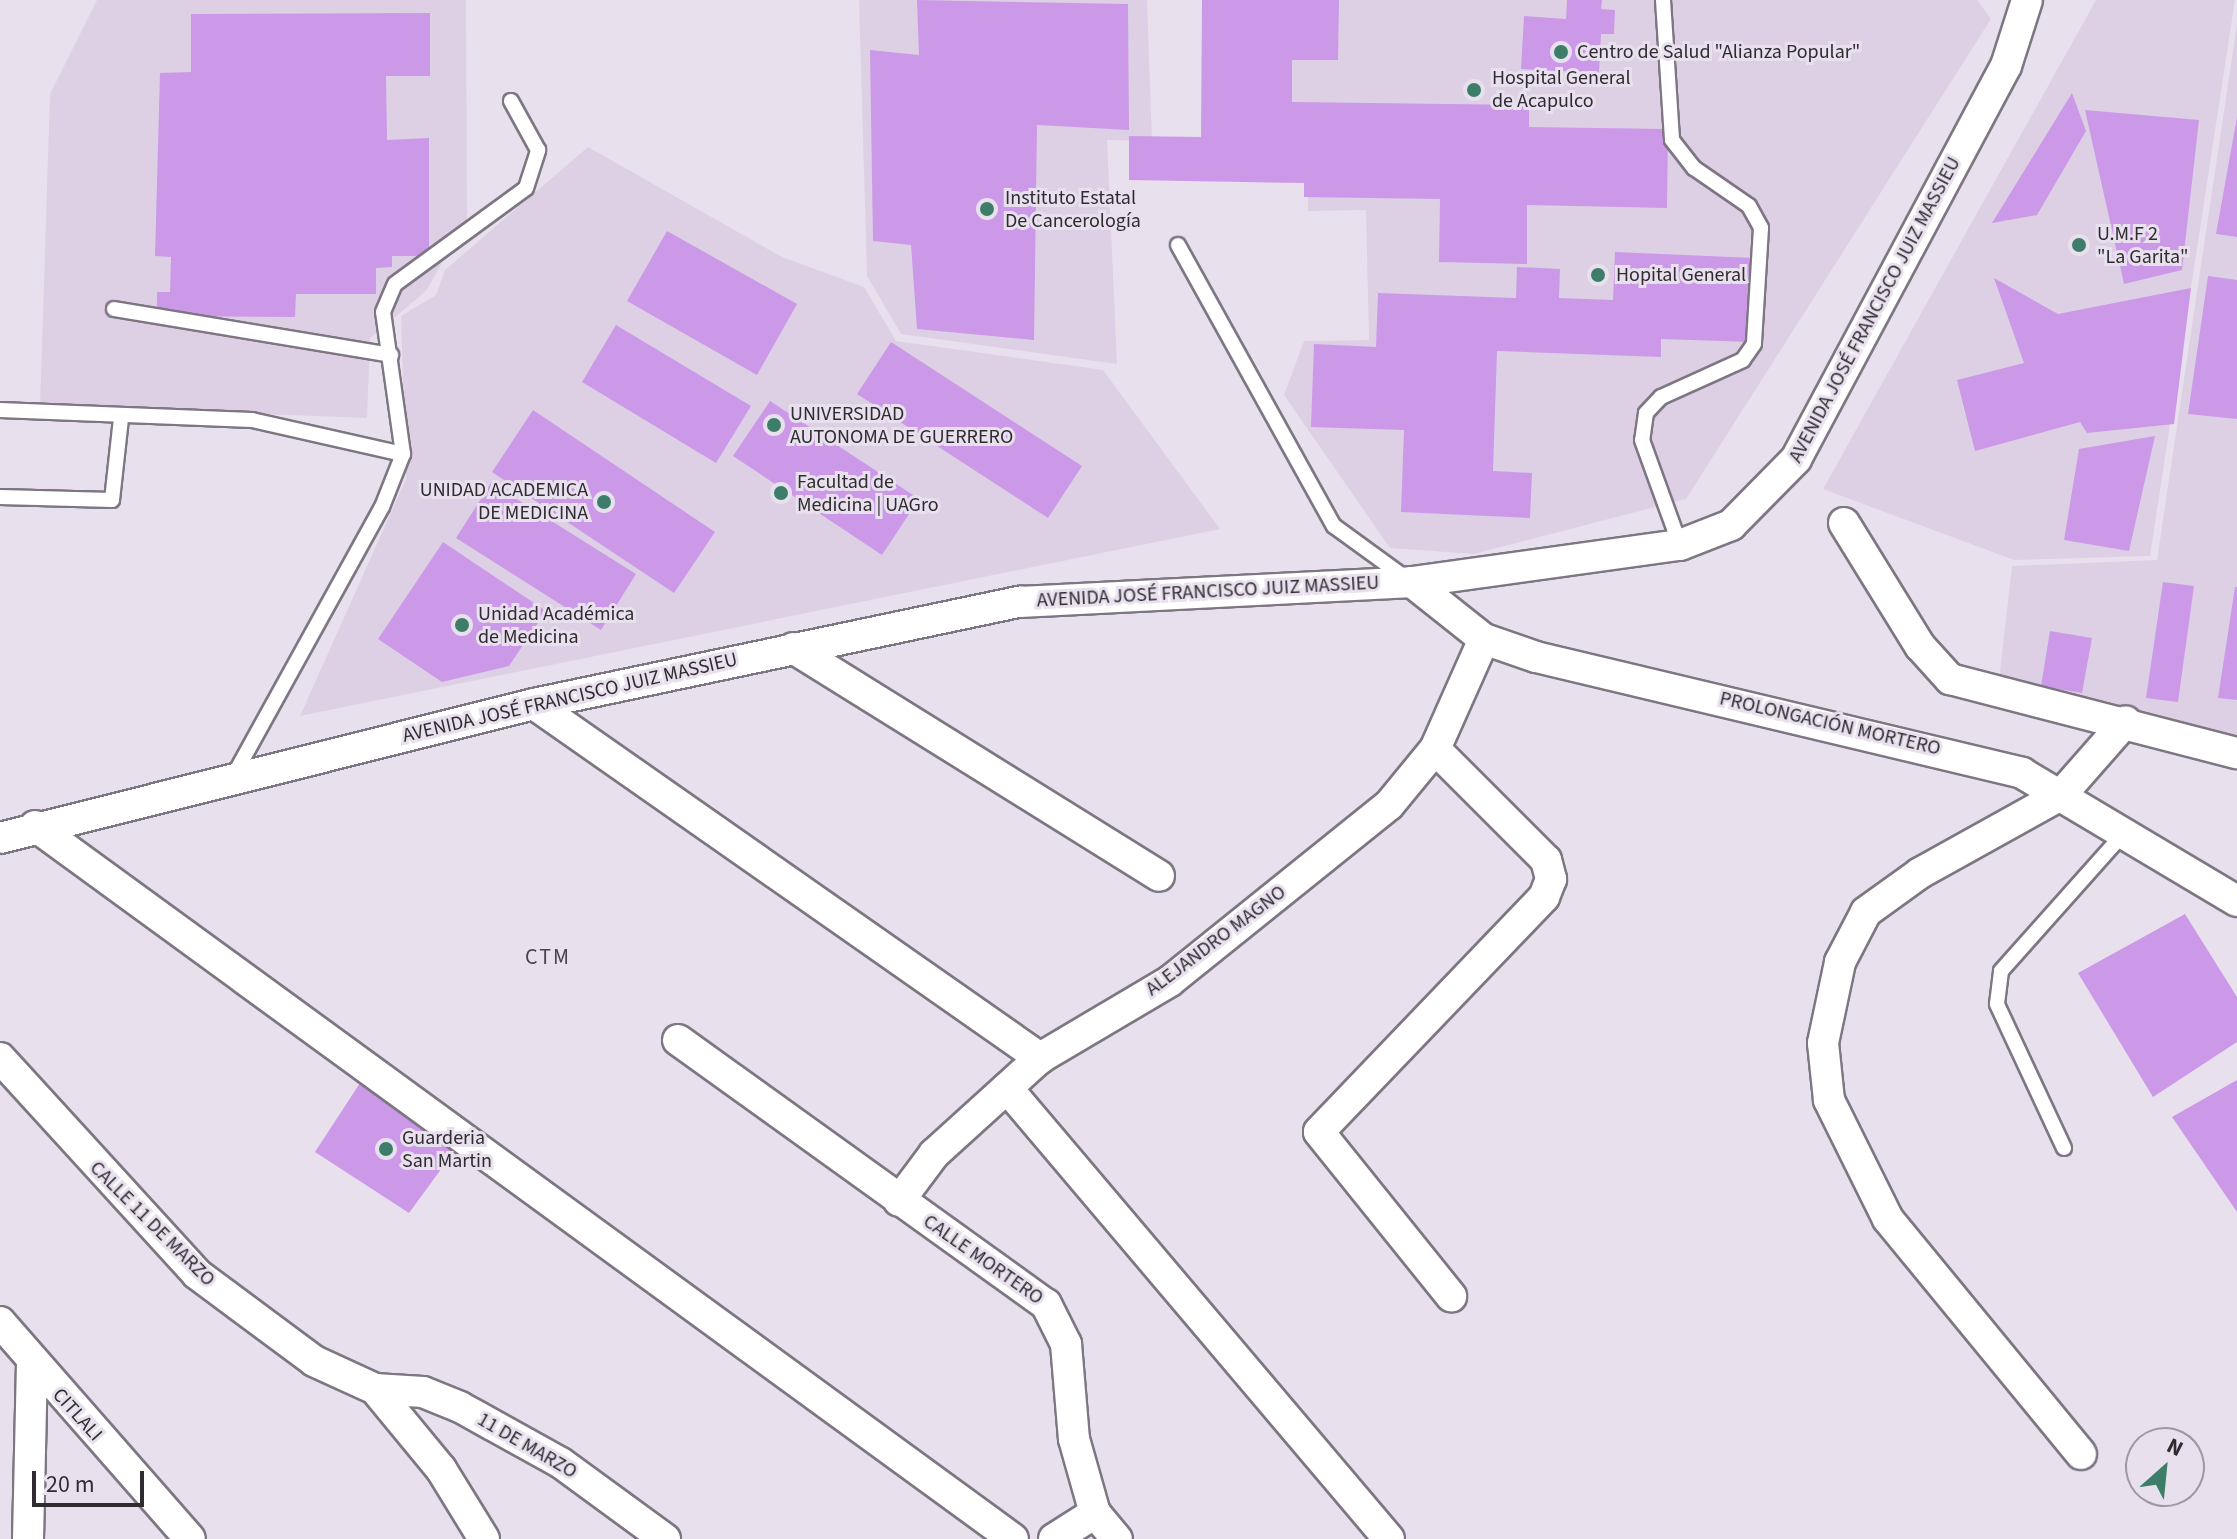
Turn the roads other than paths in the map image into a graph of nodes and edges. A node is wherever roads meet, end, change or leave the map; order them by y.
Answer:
1 (1663, 0) edge
2 (2027, 0) edge
3 (511, 101) dead end
4 (1178, 245) dead end
5 (114, 309) dead end
6 (391, 355) junction
7 (0, 410) edge
8 (121, 418) junction
9 (403, 454) junction
10 (0, 497) edge
11 (1844, 523) dead end
12 (1680, 545) junction
13 (1412, 582) junction
14 (1484, 639) junction
15 (793, 648) junction
16 (534, 704) junction
17 (2126, 721) junction
18 (1435, 749) junction
19 (2237, 753) edge
20 (234, 775) junction
21 (2061, 795) junction
22 (35, 826) junction
23 (2122, 835) junction
24 (0, 838) edge
25 (1159, 876) dead end
26 (2237, 901) edge
27 (678, 1040) dead end
28 (0, 1058) edge
29 (1040, 1058) junction
30 (1007, 1088) junction
31 (2064, 1148) dead end
32 (899, 1201) junction
33 (1451, 1296) dead end
34 (0, 1322) edge
35 (32, 1365) junction
36 (375, 1389) junction
37 (2081, 1454) dead end
38 (1095, 1513) junction
39 (28, 1539) edge
40 (190, 1539) edge
41 (484, 1539) edge
42 (665, 1539) edge
43 (1013, 1539) edge
44 (1054, 1539) edge
45 (1117, 1539) edge
46 (1389, 1539) edge

1 - 12 lane
2 - 12 street, AVENIDA JOSÉ FRANCISCO JUIZ MASSIEU
3 - 6 lane
4 - 13 lane
5 - 6 lane
6 - 9 lane
7 - 8 lane
8 - 9 lane
8 - 10 lane
9 - 20 lane
11 - 17 street
12 - 13 street, AVENIDA JOSÉ FRANCISCO JUIZ MASSIEU
13 - 14 street, PROLONGACIÓN MORTERO
13 - 15 street, AVENIDA JOSÉ FRANCISCO JUIZ MASSIEU
14 - 18 street, ALEJANDRO MAGNO
14 - 21 street, PROLONGACIÓN MORTERO
15 - 16 street, AVENIDA JOSÉ FRANCISCO JUIZ MASSIEU
15 - 25 street
16 - 20 street, AVENIDA JOSÉ FRANCISCO JUIZ MASSIEU
16 - 29 street
17 - 19 street
17 - 21 street
18 - 29 street, ALEJANDRO MAGNO
18 - 33 street
20 - 22 street, AVENIDA JOSÉ FRANCISCO JUIZ MASSIEU
21 - 23 street, PROLONGACIÓN MORTERO
21 - 37 street
22 - 24 street, AVENIDA JOSÉ FRANCISCO JUIZ MASSIEU
22 - 43 street
23 - 26 street, PROLONGACIÓN MORTERO
23 - 31 lane
27 - 32 street, CALLE MORTERO
28 - 36 street, CALLE 11 DE MARZO
29 - 30 street, ALEJANDRO MAGNO
30 - 32 street, ALEJANDRO MAGNO
30 - 46 street
32 - 38 street, CALLE MORTERO
34 - 35 street, CITLALI
35 - 39 street
35 - 40 street, CITLALI
36 - 41 street, CALLE 11 DE MARZO
36 - 42 street, 11 DE MARZO
38 - 44 street
38 - 45 street

